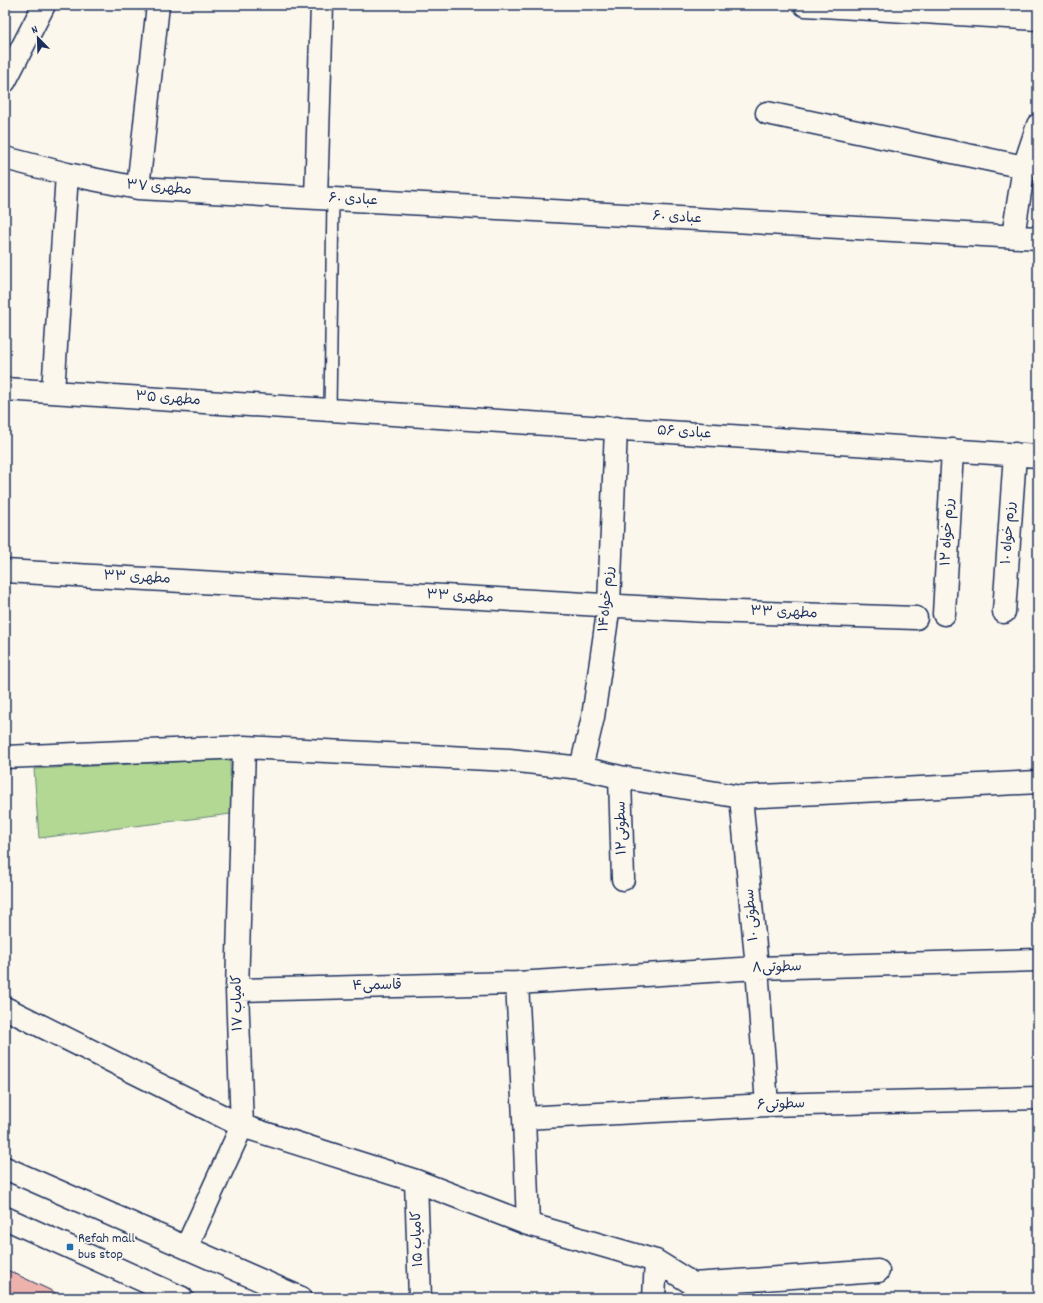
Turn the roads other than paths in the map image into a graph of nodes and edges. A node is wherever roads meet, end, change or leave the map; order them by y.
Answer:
1 (44, 5) edge
2 (158, 5) edge
3 (322, 5) edge
4 (805, 5) edge
5 (1029, 14) edge
6 (5, 81) edge
7 (768, 113) dead end
8 (1038, 125) edge
9 (5, 158) edge
10 (1024, 167) junction
11 (67, 174) junction
12 (138, 188) junction
13 (324, 198) junction
14 (1013, 236) junction
15 (1038, 238) edge
16 (5, 389) edge
17 (53, 392) junction
18 (330, 410) junction
19 (616, 428) junction
20 (953, 450) junction
21 (1015, 454) junction
22 (1038, 456) edge
23 (5, 571) edge
24 (609, 605) junction
25 (1004, 612) dead end
26 (944, 614) dead end
27 (916, 618) dead end
28 (244, 747) junction
29 (5, 757) edge
30 (581, 768) junction
31 (620, 777) junction
32 (1038, 782) edge
33 (741, 797) junction
34 (623, 878) dead end
35 (1038, 960) edge
36 (757, 968) junction
37 (517, 983) junction
38 (237, 990) junction
39 (5, 1008) edge
40 (1038, 1098) edge
41 (767, 1106) junction
42 (524, 1118) junction
43 (242, 1126) junction
44 (5, 1168) edge
45 (416, 1181) junction
46 (5, 1218) edge
47 (528, 1224) junction
48 (187, 1246) junction
49 (656, 1262) junction
50 (878, 1271) dead end
51 (182, 1298) edge
52 (300, 1298) edge
53 (420, 1298) edge
54 (654, 1298) edge

1 - 6 street
2 - 12 street
3 - 13 street
4 - 5 street
7 - 10 street
8 - 10 street
9 - 11 street, مطهری ۳۷
10 - 14 street
11 - 12 street, مطهری ۳۷
11 - 17 street
12 - 13 street, مطهری ۳۷
13 - 14 street, عبادی ۶۰
13 - 18 lane
14 - 15 street, عبادی ۶۰
16 - 17 street, مطهری ۳۵
17 - 18 street, مطهری ۳۵
18 - 19 street, عبادی ۵۶
19 - 20 street, عبادی ۵۶
19 - 24 street, رزم خواه۱۴
20 - 21 street, عبادی ۵۶
20 - 26 street, رزم خواه ۱۲
21 - 22 street, عبادی ۵۶
21 - 25 street, رزم خواه ۱۰
23 - 24 street, مطهری ۳۳
24 - 27 street, مطهری ۳۳
24 - 30 street, رزم خواه۱۴
28 - 29 street
28 - 30 street
28 - 38 street, کامیاب ۱۷
30 - 31 street
31 - 33 street
31 - 34 street, سطوتی۱۲
32 - 33 street
33 - 36 street, سطوتی ۱۰
35 - 36 street, سطوتی۸
36 - 37 street, سطوتی۸
36 - 41 street, سطوتی ۱۰
37 - 38 street, قاسمی۴
37 - 42 street
38 - 43 street, کامیاب ۱۷
39 - 43 street
40 - 41 street, سطوتی۶
41 - 42 street, سطوتی۶
42 - 47 street
43 - 45 street
43 - 48 street, کامیاب ۱۷
44 - 48 street
45 - 47 street
45 - 53 street, کامیاب ۱۵
46 - 51 street
47 - 49 street
48 - 52 street
49 - 50 street
49 - 54 street

